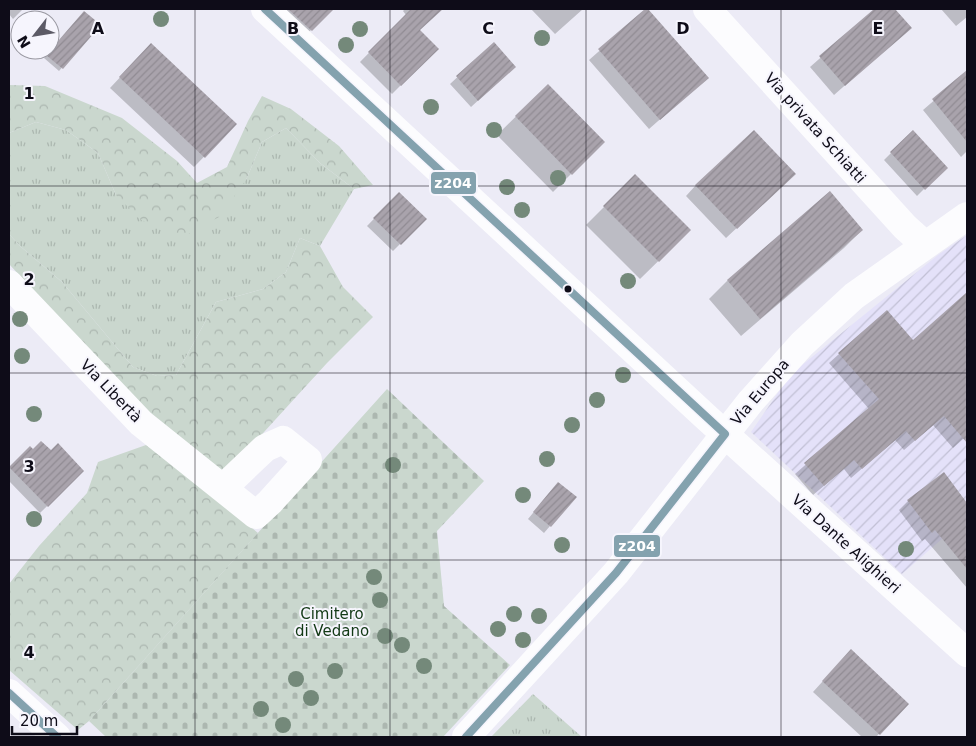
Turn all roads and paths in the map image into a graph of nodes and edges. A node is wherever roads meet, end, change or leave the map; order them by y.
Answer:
1 (266, 9) edge
2 (707, 9) edge
3 (967, 216) edge
4 (926, 245) junction
5 (9, 284) edge
6 (725, 434) junction
7 (223, 488) dead end
8 (967, 653) edge
9 (9, 693) edge
10 (56, 737) edge
11 (466, 737) edge

1 - 6 street, Via Dante Alighieri
2 - 4 street, Via privata Schiatti
3 - 4 street, Via Europa
4 - 6 street, Via Europa
5 - 7 street, Via Libertà
6 - 8 street, Via Dante Alighieri
6 - 11 street, Via Europa
9 - 10 street

